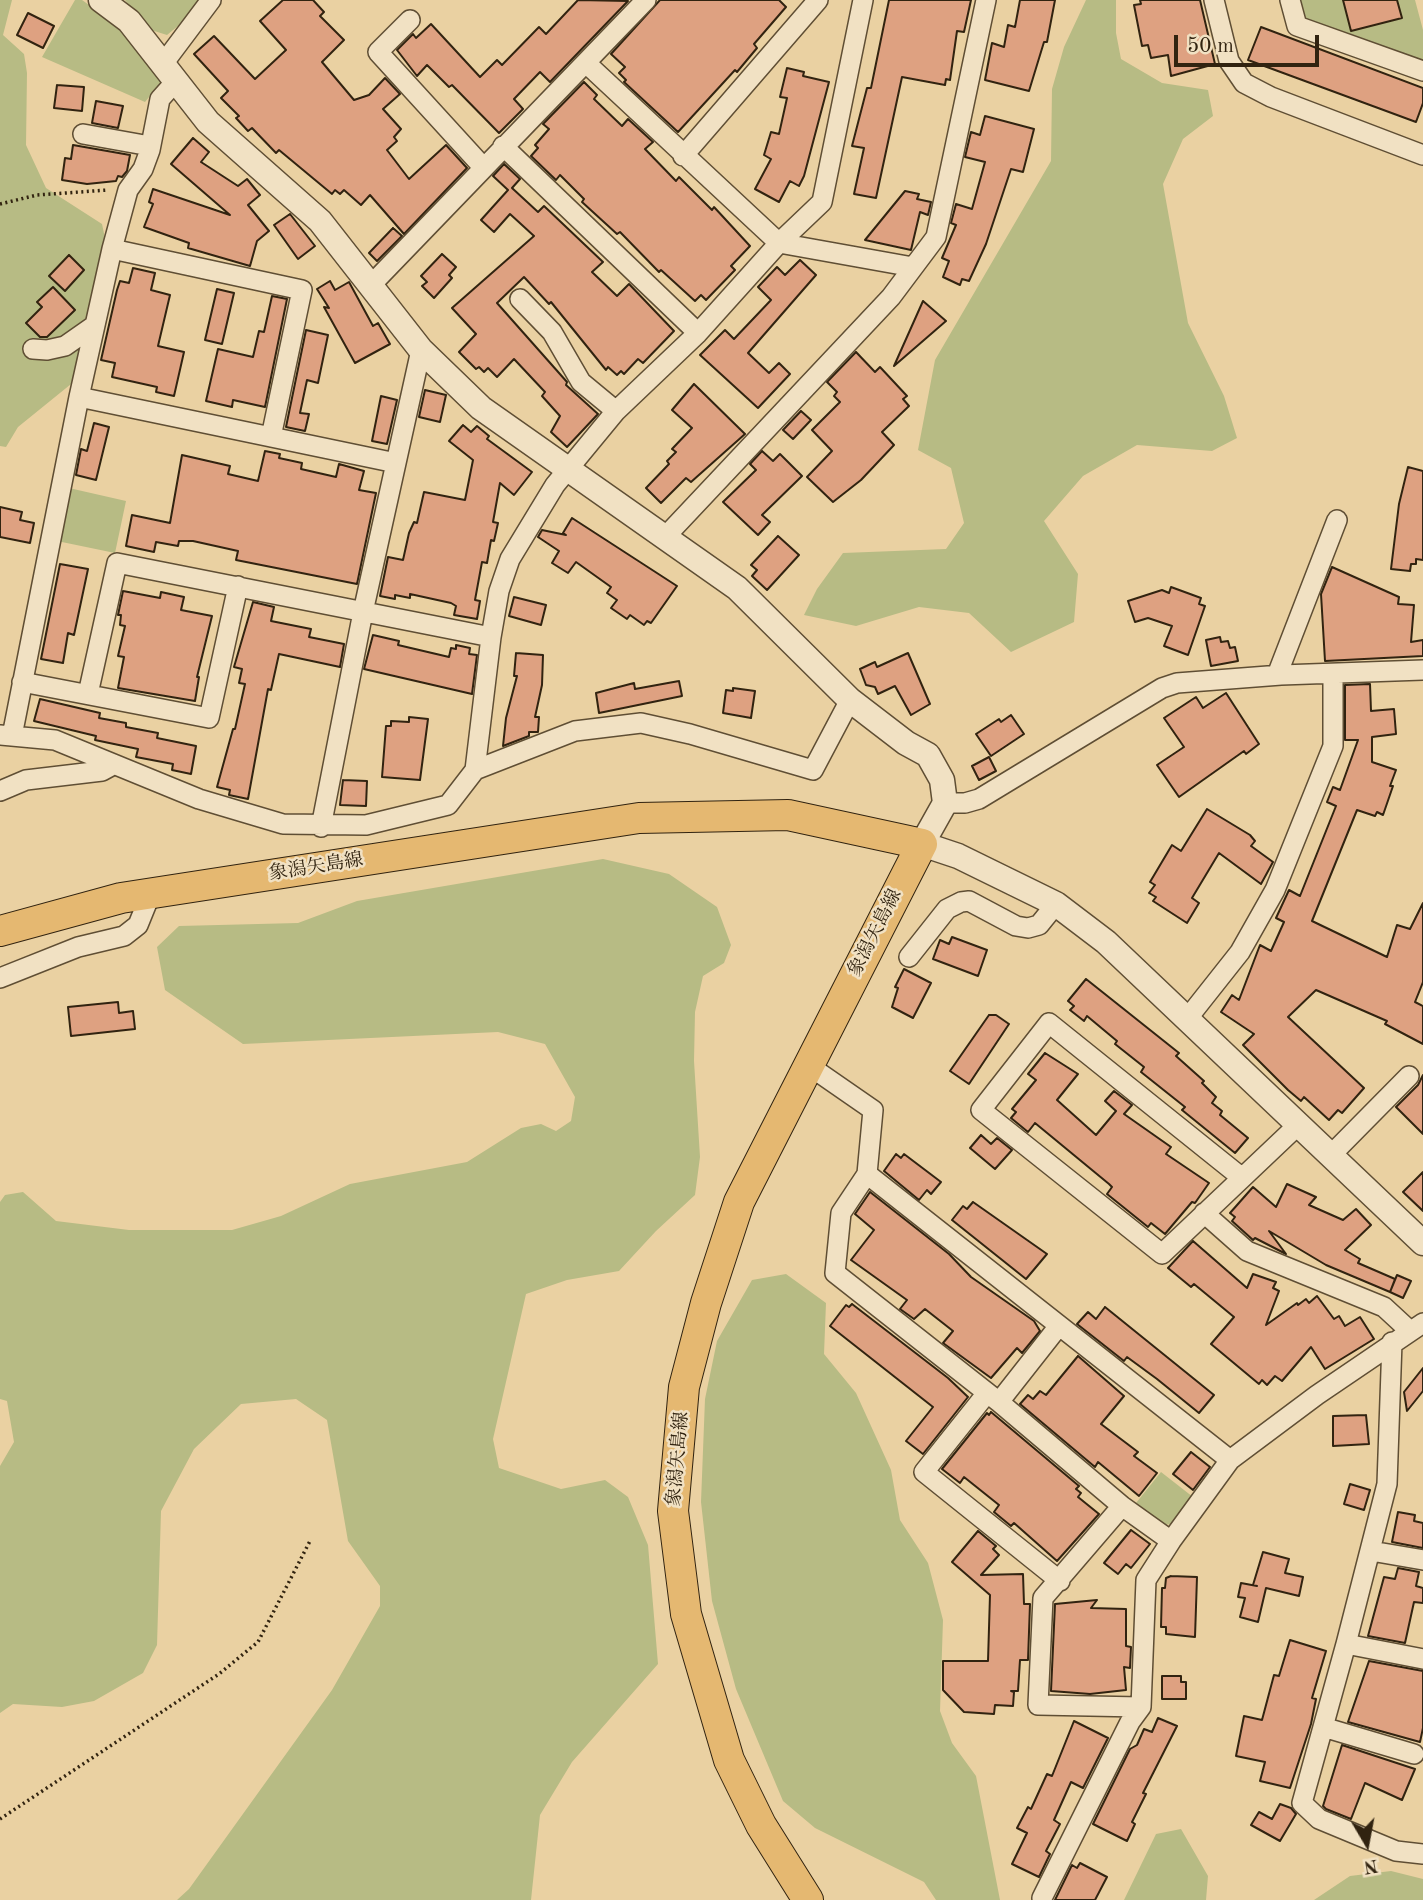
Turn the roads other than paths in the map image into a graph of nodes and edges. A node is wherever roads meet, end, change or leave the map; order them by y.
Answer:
1 (101, 0) edge
2 (211, 0) edge
3 (646, 0) edge
4 (818, 0) edge
5 (863, 0) edge
6 (986, 0) edge
7 (1214, 0) edge
8 (1290, 0) edge
9 (410, 20) dead end
10 (586, 63) junction
11 (1423, 71) edge
12 (170, 72) junction
13 (83, 134) dead end
14 (150, 146) junction
15 (503, 146) junction
16 (1423, 155) edge
17 (683, 156) junction
18 (483, 167) junction
19 (779, 243) junction
20 (112, 249) junction
21 (913, 267) junction
22 (372, 285) junction
23 (520, 299) dead end
24 (95, 325) junction
25 (698, 333) junction
26 (33, 349) dead end
27 (421, 349) junction
28 (79, 397) junction
29 (616, 411) junction
30 (271, 437) junction
31 (396, 463) junction
32 (566, 470) junction
33 (1337, 520) dead end
34 (666, 536) junction
35 (238, 586) junction
36 (363, 612) junction
37 (491, 637) junction
38 (1423, 670) edge
39 (1277, 675) junction
40 (1332, 675) junction
41 (22, 682) junction
42 (88, 694) junction
43 (850, 700) junction
44 (6, 735) edge
45 (113, 765) junction
46 (475, 770) junction
47 (0, 791) edge
48 (945, 803) junction
49 (321, 827) junction
50 (922, 844) junction
51 (151, 893) junction
52 (1056, 904) junction
53 (0, 931) edge
54 (909, 957) dead end
55 (0, 978) edge
56 (1188, 1019) junction
57 (808, 1065) junction
58 (1409, 1076) dead end
59 (1297, 1126) junction
60 (1331, 1155) junction
61 (867, 1174) junction
62 (1241, 1177) junction
63 (1204, 1213) junction
64 (1423, 1242) edge
65 (1058, 1326) junction
66 (1416, 1326) edge
67 (1392, 1342) junction
68 (993, 1398) junction
69 (1230, 1460) junction
70 (1122, 1506) junction
71 (1171, 1541) junction
72 (1371, 1551) junction
73 (1423, 1560) edge
74 (1060, 1581) junction
75 (1346, 1644) junction
76 (1423, 1659) edge
77 (1141, 1707) junction
78 (1323, 1727) junction
79 (1414, 1754) dead end
80 (1423, 1854) edge
81 (1042, 1898) dead end
82 (808, 1900) edge

1 - 12 street
2 - 12 street
3 - 10 street
4 - 17 street
5 - 19 street
6 - 21 street
7 - 16 street
8 - 11 street
9 - 18 street
10 - 15 street
10 - 17 street
12 - 14 street
12 - 22 street
13 - 14 street
14 - 20 street
15 - 18 street
15 - 25 street
17 - 19 street
18 - 22 street
19 - 21 street
19 - 25 street
20 - 24 street
20 - 30 street
21 - 34 street
22 - 27 street
23 - 29 street
24 - 26 street
24 - 28 street
25 - 29 street
27 - 31 street
27 - 32 street
28 - 30 street
28 - 41 street
29 - 32 street
30 - 31 street
31 - 36 street
32 - 34 street
32 - 37 street
33 - 39 street
34 - 43 street
35 - 36 street
35 - 42 street
35 - 42 street
36 - 37 street
36 - 49 street
37 - 46 street
38 - 40 street
39 - 40 street
39 - 48 street
40 - 56 street
41 - 42 street
41 - 44 street
43 - 46 street
43 - 48 street
44 - 45 street
45 - 47 street
45 - 49 street
46 - 49 street
48 - 50 street
50 - 51 main road, 象潟矢島線
50 - 52 street
50 - 57 main road, 象潟矢島線
51 - 53 main road, 象潟矢島線
51 - 55 street
52 - 54 street
52 - 56 street
56 - 59 street
57 - 61 street
57 - 82 main road, 象潟矢島線
58 - 60 street
59 - 60 street
59 - 62 street
60 - 64 street
61 - 65 street
61 - 68 street
62 - 63 street
62 - 63 street
63 - 66 street
65 - 68 street
65 - 69 street
66 - 67 street
67 - 69 street
67 - 72 street
68 - 70 street
68 - 74 street
69 - 71 street
70 - 71 street
70 - 74 street
71 - 77 street
72 - 73 street
72 - 75 street
74 - 77 street
75 - 76 street
75 - 78 street
77 - 81 street
78 - 79 street
78 - 80 street

